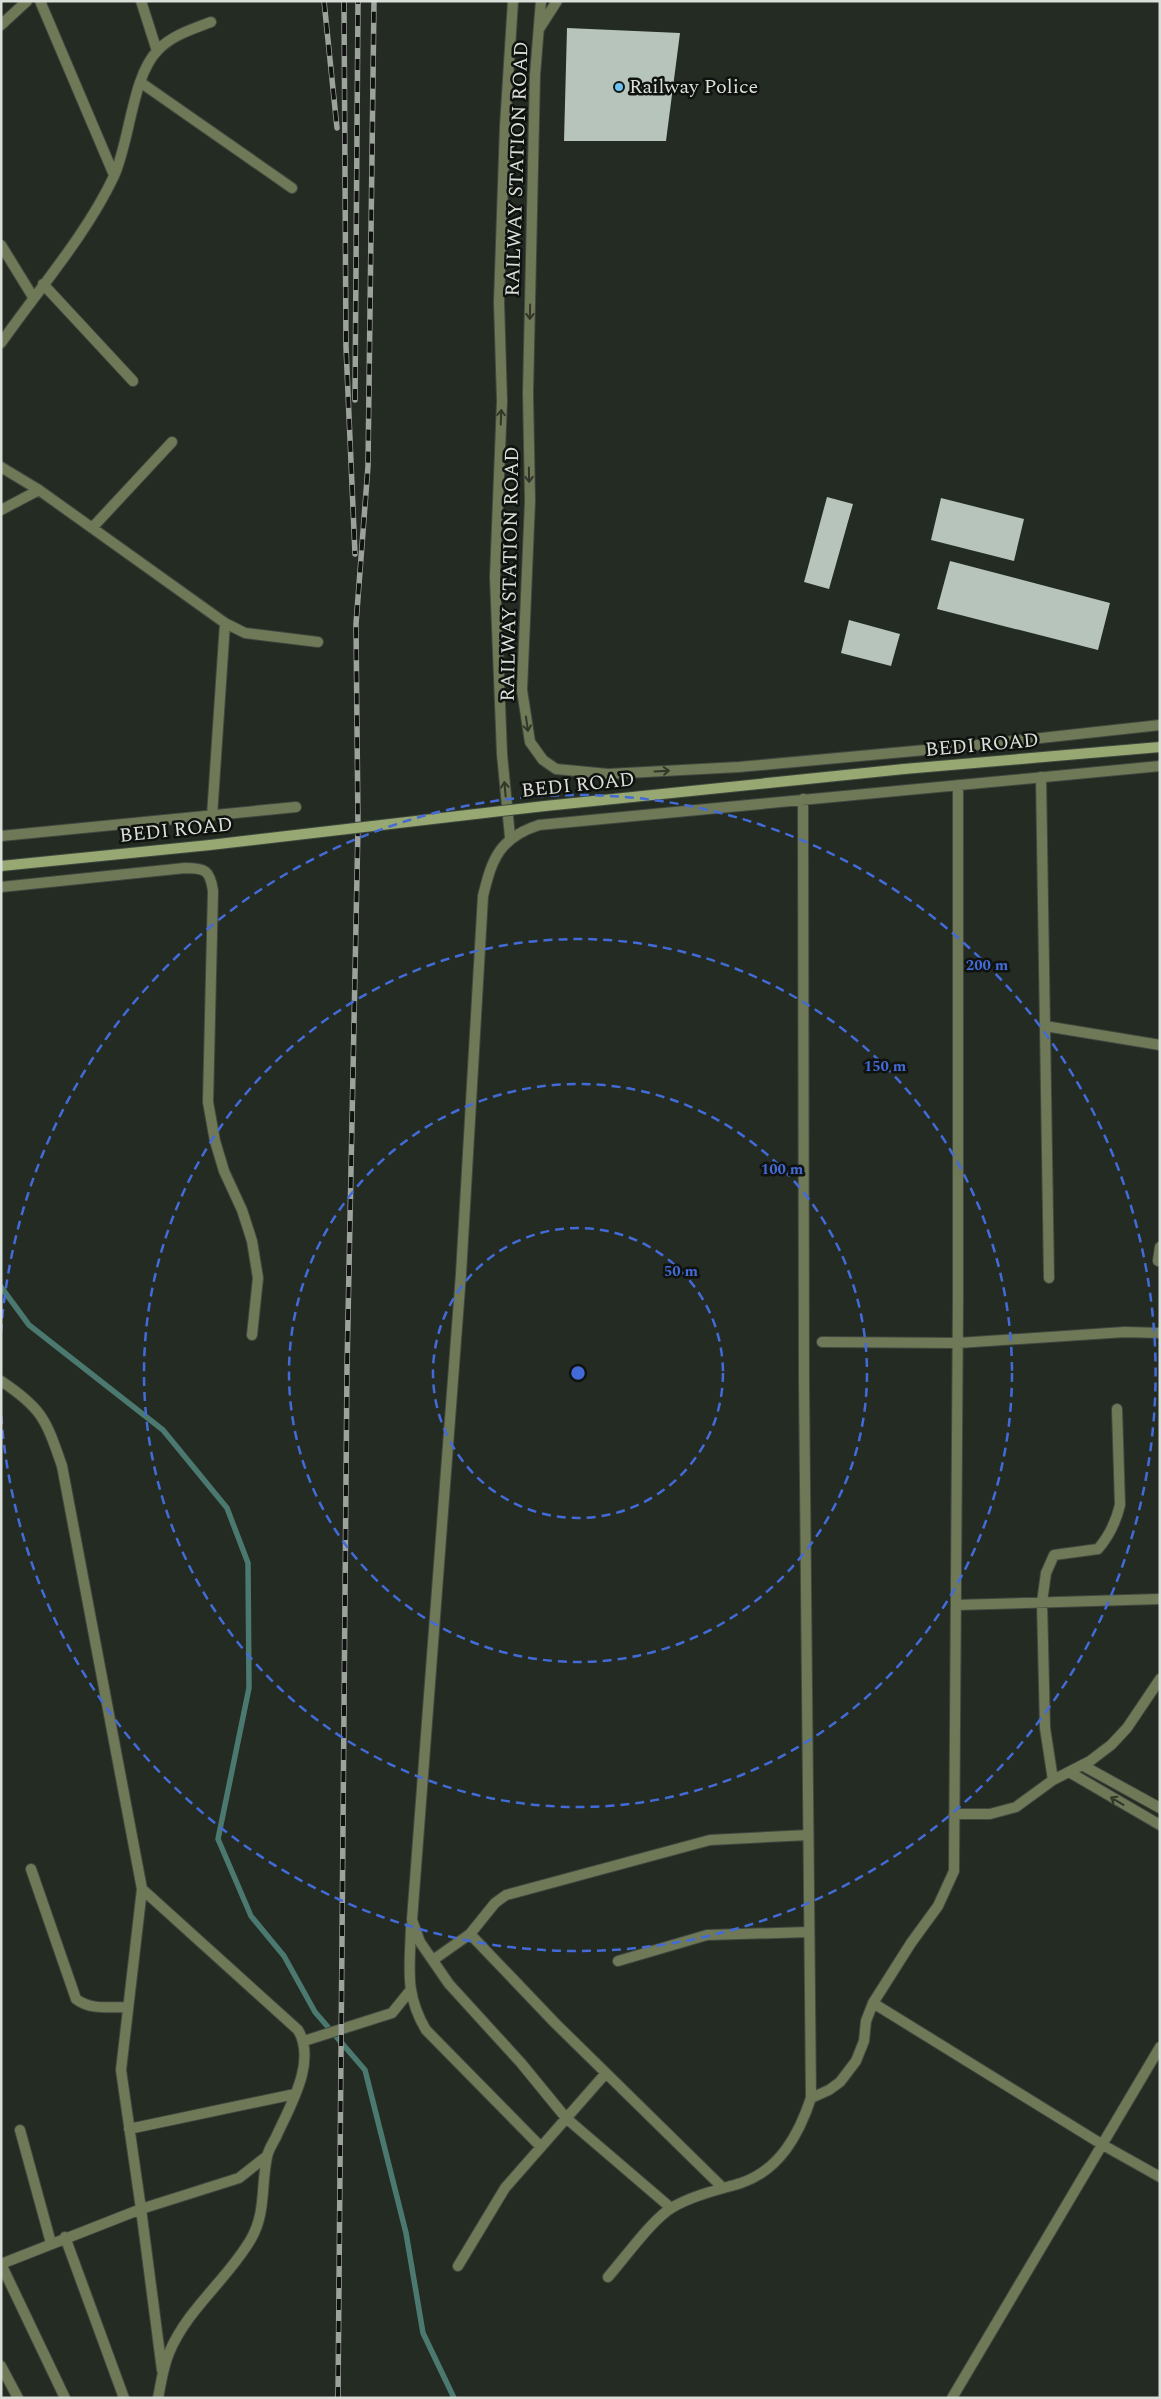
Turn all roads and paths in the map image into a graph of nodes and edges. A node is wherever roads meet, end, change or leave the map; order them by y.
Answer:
1 (27, 1) edge
2 (40, 1) edge
3 (141, 1) edge
4 (513, 1) edge
5 (540, 1) edge
6 (558, 1) edge
7 (211, 22) dead end
8 (1, 25) edge
9 (538, 29) junction
10 (157, 51) junction
11 (140, 82) junction
12 (114, 175) junction
13 (292, 188) dead end
14 (1, 245) edge
15 (42, 284) junction
16 (33, 297) junction
17 (1, 343) edge
18 (133, 381) dead end
19 (172, 442) dead end
20 (1, 466) edge
21 (39, 490) junction
22 (1, 510) edge
23 (92, 528) junction
24 (225, 623) junction
25 (318, 642) dead end
26 (1160, 725) edge
27 (1160, 747) edge
28 (1160, 766) edge
29 (1041, 777) junction
30 (958, 785) junction
31 (803, 799) junction
32 (296, 807) dead end
33 (212, 816) junction
34 (1, 836) edge
35 (510, 837) junction
36 (1, 866) edge
37 (1, 887) edge
38 (1045, 1026) junction
39 (1160, 1045) edge
40 (1160, 1247) edge
41 (1158, 1261) dead end
42 (1049, 1278) dead end
43 (1160, 1333) edge
44 (252, 1335) dead end
45 (822, 1342) dead end
46 (958, 1344) junction
47 (1, 1381) edge
48 (1117, 1409) dead end
49 (1160, 1599) edge
50 (1042, 1602) junction
51 (956, 1605) junction
52 (1160, 1679) edge
53 (1082, 1765) junction
54 (1069, 1772) junction
55 (1053, 1780) junction
56 (1160, 1808) edge
57 (954, 1814) junction
58 (1160, 1826) edge
59 (808, 1835) junction
60 (31, 1869) dead end
61 (142, 1889) junction
62 (412, 1920) junction
63 (809, 1932) junction
64 (470, 1934) junction
65 (432, 1960) junction
66 (618, 1961) dead end
67 (410, 1992) junction
68 (873, 2003) junction
69 (127, 2007) junction
70 (304, 2041) junction
71 (1160, 2047) edge
72 (606, 2073) junction
73 (295, 2094) junction
74 (811, 2098) junction
75 (566, 2118) junction
76 (129, 2129) junction
77 (20, 2130) dead end
78 (1103, 2145) junction
79 (541, 2146) junction
80 (267, 2156) junction
81 (1160, 2177) edge
82 (722, 2186) junction
83 (671, 2208) junction
84 (141, 2209) junction
85 (65, 2237) junction
86 (51, 2242) junction
87 (1, 2264) edge
88 (458, 2266) dead end
89 (608, 2277) dead end
90 (1, 2366) edge
91 (163, 2375) junction
92 (18, 2398) edge
93 (65, 2398) edge
94 (124, 2398) edge
95 (158, 2398) edge
96 (952, 2398) edge

1 - 8 street
2 - 12 street
3 - 10 street
35 -> 4 street, RAILWAY STATION ROAD
5 - 9 street, RAILWAY STATION ROAD
6 - 9 street
7 - 10 street
9 -> 26 street, RAILWAY STATION ROAD
10 - 11 street
11 - 12 street
11 - 13 street
12 - 15 street
14 - 16 street
15 - 16 street
15 - 18 street
16 - 17 street
19 - 23 street
20 - 21 street
21 - 22 street
21 - 23 street
23 - 24 street
24 - 25 street
24 - 33 street
27 - 36 main road, BEDI ROAD, bridge
28 - 29 street
29 - 30 street
29 - 38 street
30 - 31 street
30 - 46 street
31 - 35 street
31 - 59 street
32 - 33 street
33 - 34 street
35 - 62 street
37 - 44 street
38 - 39 street
38 - 42 street
40 - 41 street
43 - 46 street
45 - 46 street
46 - 51 street
47 - 61 street
48 - 50 street
49 - 50 street
50 - 51 street
50 - 55 street
51 - 57 street
52 - 53 street
53 - 54 street
53 - 56 street
54 - 55 street
58 -> 54 street
55 - 57 street
57 - 68 street
59 - 63 street
59 - 64 street
60 - 69 street
61 - 69 street
61 - 70 street
62 - 65 street
62 - 67 street
63 - 66 street
63 - 74 street
64 - 65 street
64 - 72 street
65 - 75 street
67 - 70 street
67 - 79 street
68 - 74 street
68 - 78 street
69 - 76 street
70 - 73 street
71 - 78 street
72 - 75 street
72 - 82 street
73 - 76 street
73 - 80 street
74 - 82 street
75 - 79 street
75 - 83 street
76 - 84 street
77 - 86 street
78 - 81 street
78 - 96 street
79 - 88 street
80 - 84 street
80 - 91 street
82 - 83 street
83 - 89 street
84 - 85 street
84 - 91 street
85 - 86 street
85 - 94 street
86 - 87 street
87 - 93 street
90 - 92 street
91 - 95 street

